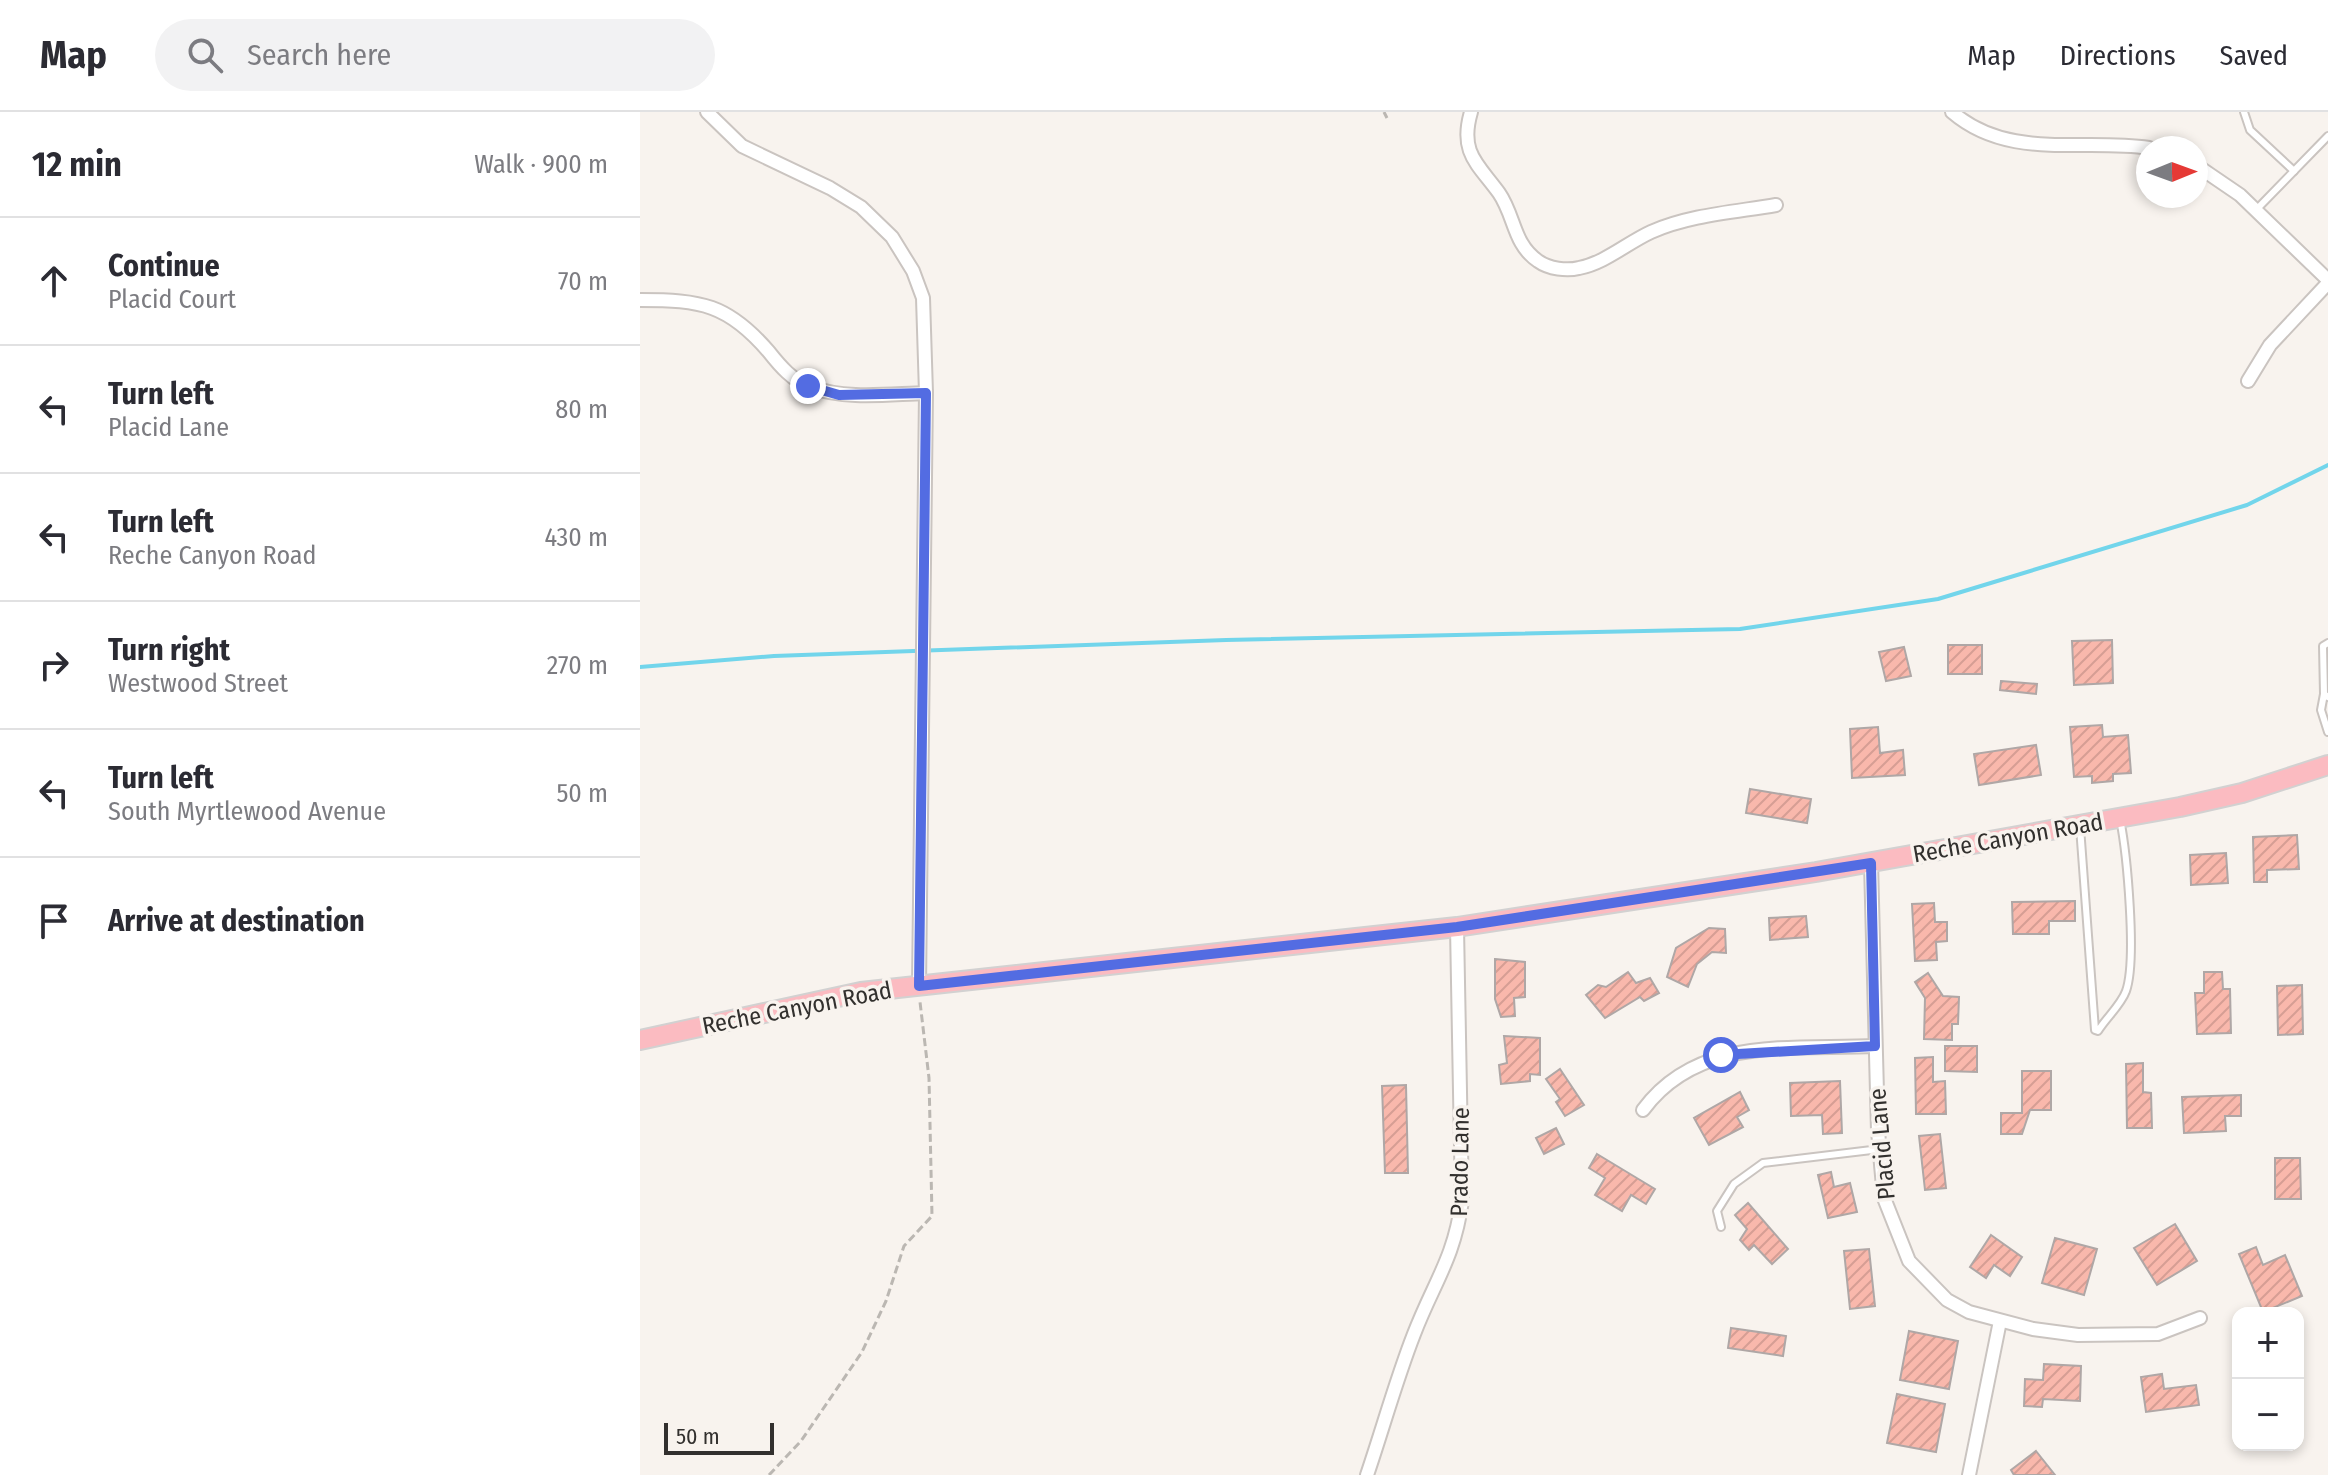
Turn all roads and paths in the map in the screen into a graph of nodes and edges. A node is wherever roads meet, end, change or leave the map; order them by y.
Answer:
1 (707, 112) edge
2 (1384, 112) edge
3 (1471, 112) edge
4 (1952, 112) edge
5 (2244, 112) edge
6 (1387, 118) dead end
7 (2328, 136) edge
8 (2136, 146) edge
9 (2294, 171) junction
10 (2208, 173) edge
11 (1776, 205) dead end
12 (2255, 211) junction
13 (2328, 282) edge
14 (640, 300) edge
15 (2248, 381) dead end
16 (926, 393) junction
17 (2328, 643) edge
18 (2326, 695) edge
19 (2328, 732) edge
20 (2328, 765) edge
21 (2120, 817) junction
22 (2080, 824) junction
23 (1871, 863) junction
24 (1457, 927) junction
25 (919, 986) junction
26 (640, 1040) edge
27 (1875, 1046) junction
28 (1643, 1110) dead end
29 (1880, 1149) junction
30 (1721, 1227) dead end
31 (2200, 1318) dead end
32 (2000, 1321) junction
33 (769, 1475) edge
34 (1367, 1475) edge
35 (1969, 1475) edge

1 - 16 street
2 - 6 path
3 - 11 street
4 - 8 street
5 - 9 lane
7 - 9 lane
9 - 12 lane
10 - 12 street
12 - 13 street
13 - 15 street
14 - 16 street
16 - 25 street
17 - 18 lane
18 - 19 lane
20 - 21 main road, Reche Canyon Road
21 - 22 main road, Reche Canyon Road
21 - 22 lane
22 - 23 main road, Reche Canyon Road
23 - 24 main road, Reche Canyon Road
23 - 27 street, Placid Lane
24 - 25 main road, Reche Canyon Road
24 - 34 street, Prado Lane
25 - 26 main road, Reche Canyon Road
25 - 33 path
27 - 28 street
27 - 29 street, Placid Lane
29 - 30 lane
29 - 32 street, Placid Lane
31 - 32 street, Placid Lane
32 - 35 street

